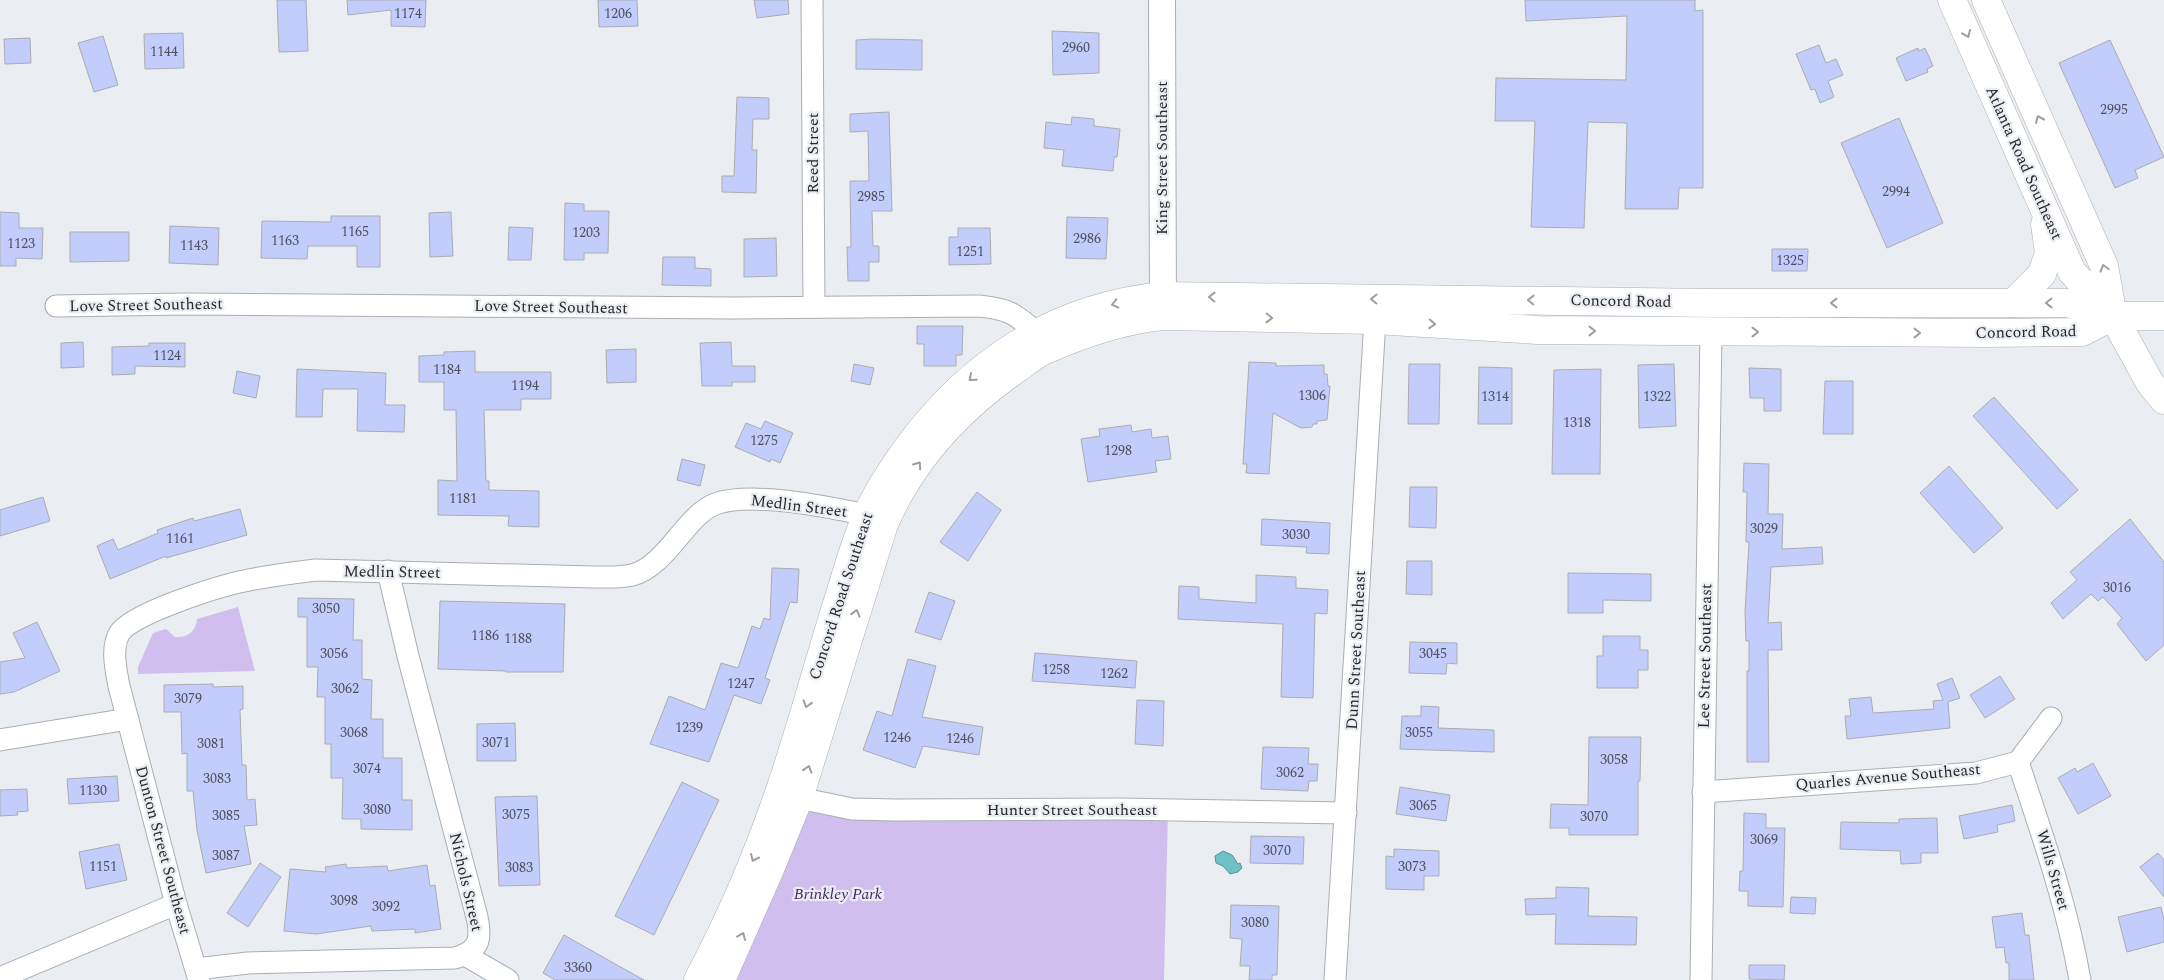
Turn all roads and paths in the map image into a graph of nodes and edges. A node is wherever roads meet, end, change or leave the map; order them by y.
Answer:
1 (812, 0) edge
2 (1162, 0) edge
3 (1952, 0) edge
4 (1986, 0) edge
5 (2043, 206) junction
6 (2013, 303) junction
7 (56, 306) dead end
8 (814, 306) junction
9 (1163, 306) junction
10 (2113, 316) junction
11 (2164, 316) edge
12 (1375, 320) junction
13 (1711, 332) junction
14 (1037, 333) junction
15 (2164, 400) edge
16 (866, 515) junction
17 (388, 571) junction
18 (2051, 718) dead end
19 (128, 719) junction
20 (0, 740) edge
21 (2018, 762) junction
22 (1703, 792) junction
23 (799, 798) junction
24 (1346, 813) junction
25 (176, 904) junction
26 (465, 955) junction
27 (197, 975) edge
28 (0, 978) edge
29 (508, 980) edge
30 (698, 980) edge
31 (721, 980) edge
32 (1335, 980) edge
33 (1701, 980) edge
34 (2080, 980) edge

1 - 8 street, Reed Street
2 - 9 street, King Street Southeast
3 -> 5 main road, Atlanta Road Southeast
10 -> 4 main road, Atlanta Road Southeast
5 - 6 main road
5 - 10 main road, Atlanta Road Southeast
6 -> 9 main road, Concord Road
10 -> 6 main road, Concord Road
7 - 8 street, Love Street Southeast
8 - 14 street, Love Street Southeast
9 -> 12 main road, Concord Road
9 -> 14 main road, Concord Road Southeast
23 -> 9 main road, Concord Road Southeast
10 - 11 main road
13 -> 10 main road, Concord Road
10 - 15 main road, Atlanta Road Southeast
12 -> 13 main road, Concord Road
12 - 24 street, Dunn Street Southeast
13 - 22 street, Lee Street Southeast
14 -> 16 main road, Concord Road Southeast
16 - 17 street, Medlin Street
16 -> 30 main road, Concord Road Southeast
17 - 19 street, Medlin Street
17 - 26 street, Nichols Street
18 - 21 street
19 - 20 street
19 - 25 street, Dunton Street Southeast
21 - 22 street, Quarles Avenue Southeast
21 - 34 street, Wills Street
22 - 33 street, Lee Street Southeast
23 - 24 street, Hunter Street Southeast
31 -> 23 main road, Concord Road Southeast
24 - 32 street, Dunn Street Southeast
25 - 27 street, Dunton Street Southeast
25 - 28 street
26 - 27 street, Nichols Street
26 - 29 street

